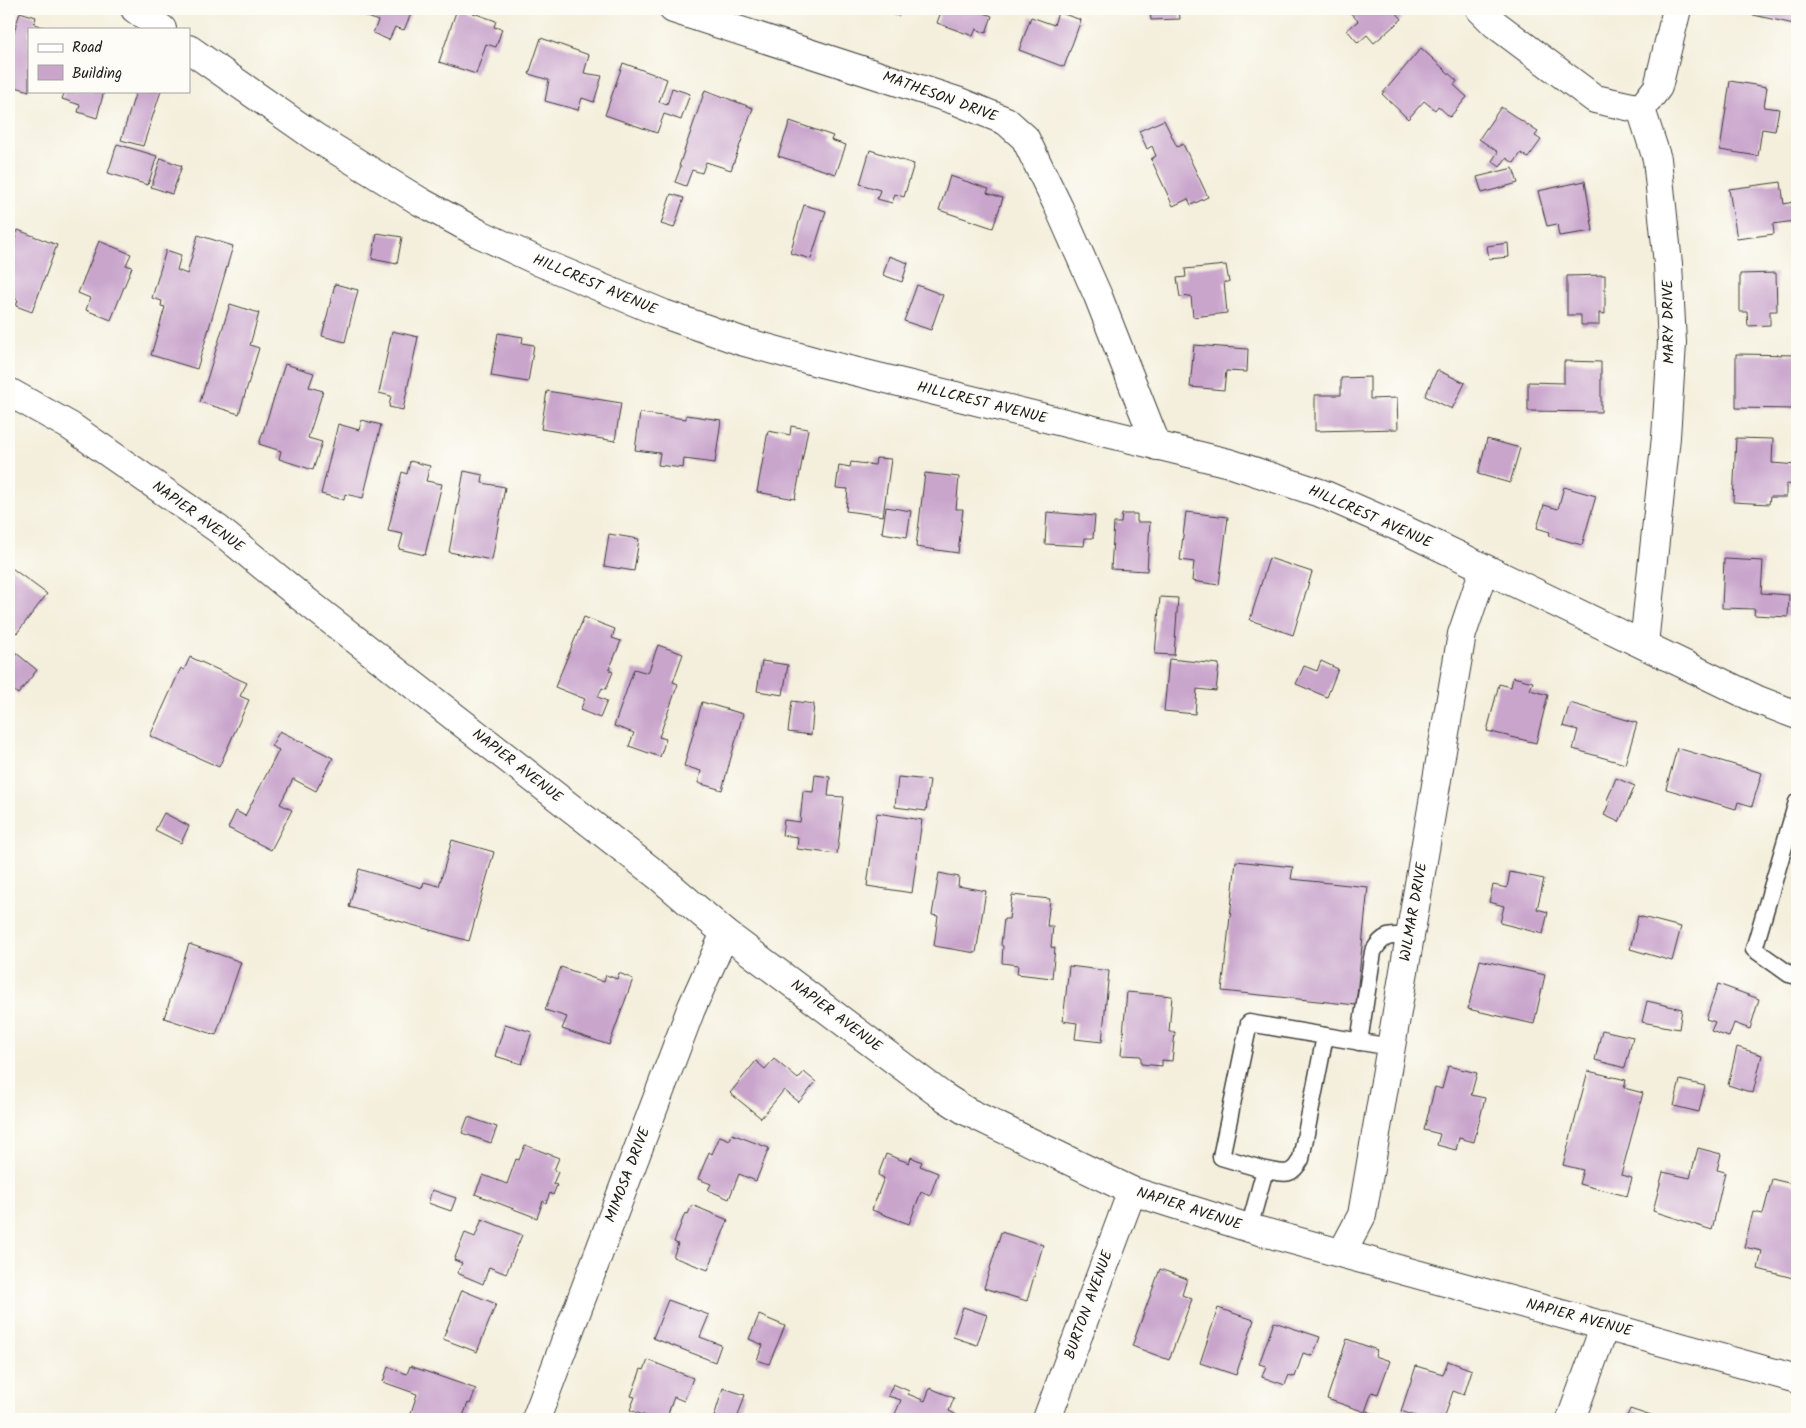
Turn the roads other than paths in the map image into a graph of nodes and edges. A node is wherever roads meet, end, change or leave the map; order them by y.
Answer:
1 (135, 9) edge
2 (673, 9) edge
3 (1480, 9) edge
4 (1677, 9) edge
5 (161, 28) edge
6 (190, 49) edge
7 (1641, 109) junction
8 (9, 392) edge
9 (1157, 446) junction
10 (1484, 569) junction
11 (1644, 644) junction
12 (1797, 715) edge
13 (1797, 802) edge
14 (725, 933) junction
15 (1410, 936) junction
16 (1797, 976) edge
17 (1325, 1036) junction
18 (1359, 1042) junction
19 (1391, 1047) junction
20 (1265, 1170) junction
21 (1132, 1191) junction
22 (1249, 1228) junction
23 (1342, 1253) junction
24 (1605, 1326) junction
25 (1797, 1379) edge
26 (536, 1419) edge
27 (1047, 1419) edge
28 (1571, 1419) edge

1 - 5 street
2 - 9 street, MATHESON DRIVE
3 - 7 street
4 - 7 street
6 - 9 street, HILLCREST AVENUE
7 - 11 street, MARY DRIVE
8 - 14 street, NAPIER AVENUE
9 - 10 street, HILLCREST AVENUE
10 - 11 street, HILLCREST AVENUE
10 - 15 street, WILMAR DRIVE
11 - 12 street, HILLCREST AVENUE
13 - 16 lane
14 - 21 street, NAPIER AVENUE
14 - 26 street, MIMOSA DRIVE
15 - 18 lane
15 - 19 street, WILMAR DRIVE
17 - 18 lane
17 - 20 lane
17 - 20 lane
18 - 19 lane
19 - 23 street, WILMAR DRIVE
20 - 22 lane
21 - 22 street, NAPIER AVENUE
21 - 27 street, BURTON AVENUE
22 - 23 street, NAPIER AVENUE
23 - 24 street, NAPIER AVENUE
24 - 25 street, NAPIER AVENUE
24 - 28 street

